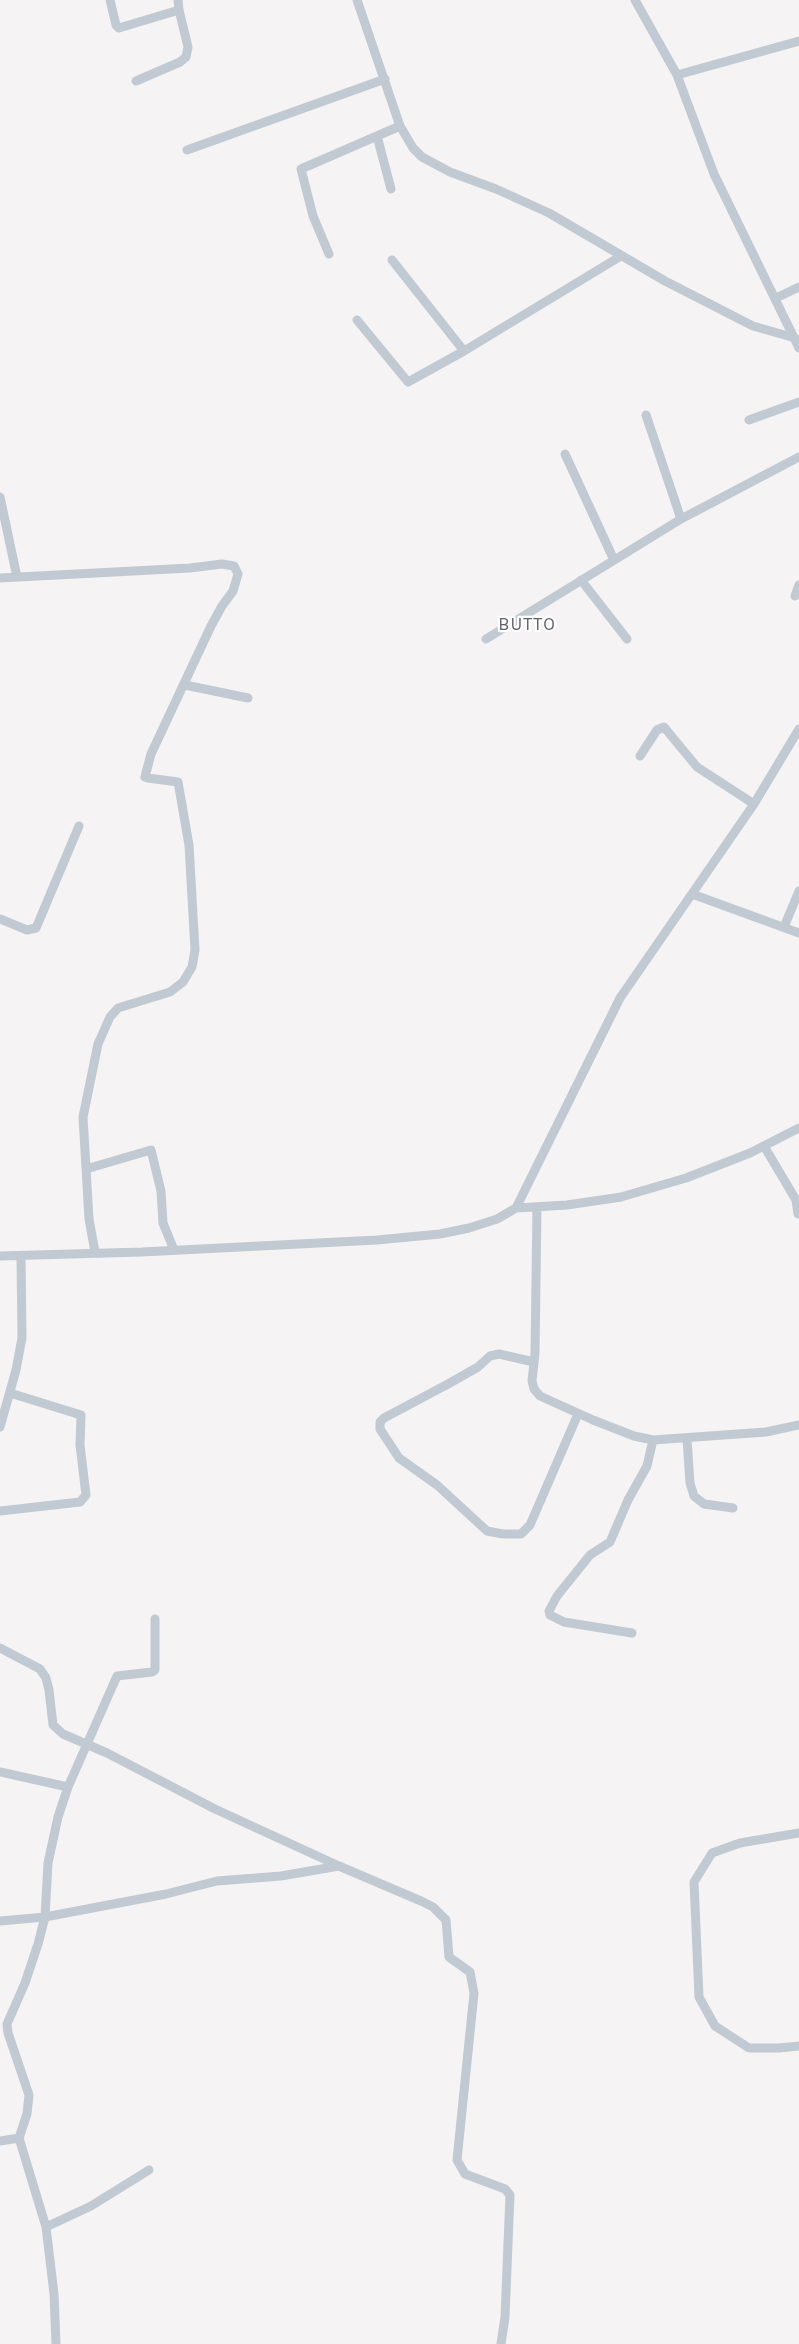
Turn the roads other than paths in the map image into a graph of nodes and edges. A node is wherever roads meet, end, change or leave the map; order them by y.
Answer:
1 (110, 0) edge
2 (178, 0) edge
3 (357, 0) edge
4 (635, 0) edge
5 (179, 10) junction
6 (799, 42) edge
7 (677, 76) junction
8 (385, 79) junction
9 (136, 81) dead end
10 (400, 126) junction
11 (377, 136) junction
12 (187, 150) dead end
13 (391, 189) dead end
14 (329, 254) dead end
15 (621, 256) junction
16 (392, 260) dead end
17 (799, 287) edge
18 (776, 298) junction
19 (357, 320) dead end
20 (794, 338) junction
21 (799, 348) edge
22 (464, 350) junction
23 (799, 402) edge
24 (646, 415) dead end
25 (749, 420) dead end
26 (565, 454) dead end
27 (799, 457) edge
28 (0, 498) edge
29 (681, 519) junction
30 (614, 560) junction
31 (17, 577) junction
32 (0, 578) edge
33 (582, 580) junction
34 (799, 585) edge
35 (795, 596) dead end
36 (486, 639) dead end
37 (626, 639) dead end
38 (185, 686) junction
39 (248, 698) dead end
40 (799, 730) edge
41 (640, 756) dead end
42 (754, 804) junction
43 (79, 826) dead end
44 (799, 891) edge
45 (692, 894) junction
46 (0, 919) edge
47 (784, 927) junction
48 (799, 933) edge
49 (799, 1128) edge
50 (764, 1146) junction
51 (86, 1169) junction
52 (516, 1208) junction
53 (537, 1208) junction
54 (798, 1214) dead end
55 (174, 1250) junction
56 (95, 1252) junction
57 (0, 1256) edge
58 (21, 1256) junction
59 (534, 1362) junction
60 (10, 1392) junction
61 (578, 1414) junction
62 (799, 1425) edge
63 (0, 1427) edge
64 (687, 1439) junction
65 (653, 1440) junction
66 (733, 1508) dead end
67 (0, 1511) edge
68 (155, 1619) dead end
69 (632, 1633) dead end
70 (0, 1648) edge
71 (86, 1744) junction
72 (0, 1772) edge
73 (68, 1787) junction
74 (799, 1833) edge
75 (339, 1866) junction
76 (45, 1917) junction
77 (0, 1921) edge
78 (4, 2024) edge
79 (799, 2046) edge
80 (19, 2138) junction
81 (0, 2140) edge
82 (149, 2170) dead end
83 (46, 2227) junction
84 (56, 2344) edge
85 (501, 2344) edge

1 - 5 street
2 - 5 street
3 - 8 street
4 - 7 street
5 - 9 street
6 - 7 street
7 - 18 street
8 - 10 street
8 - 12 street
10 - 11 street
10 - 15 street
11 - 13 street
11 - 14 street
15 - 20 street
15 - 22 street
16 - 22 street
17 - 18 street
18 - 20 street
19 - 22 street
20 - 21 street
23 - 25 street
24 - 29 street
26 - 30 street
27 - 29 street
28 - 31 street
29 - 30 street
30 - 33 street
31 - 32 street
31 - 38 street
33 - 36 street
33 - 37 street
34 - 35 street
38 - 39 street
38 - 51 street
40 - 42 street
41 - 42 street
42 - 45 street
43 - 46 street
44 - 47 street
45 - 47 street
45 - 52 street
47 - 48 street
49 - 50 street
50 - 53 street
50 - 54 street
51 - 55 street
51 - 56 street
52 - 53 street
52 - 55 street
53 - 59 street
55 - 56 street
56 - 58 street
57 - 58 street
58 - 60 street
59 - 61 street
59 - 61 street
60 - 63 street
60 - 67 street
61 - 65 street
62 - 64 street
64 - 65 street
64 - 66 street
65 - 69 street
68 - 71 street
70 - 71 street
71 - 73 street
71 - 75 street
72 - 73 street
73 - 76 street
74 - 79 street
75 - 76 street
75 - 85 street
76 - 77 street
76 - 78 street
78 - 80 street
80 - 81 street
80 - 83 street
82 - 83 street
83 - 84 street

